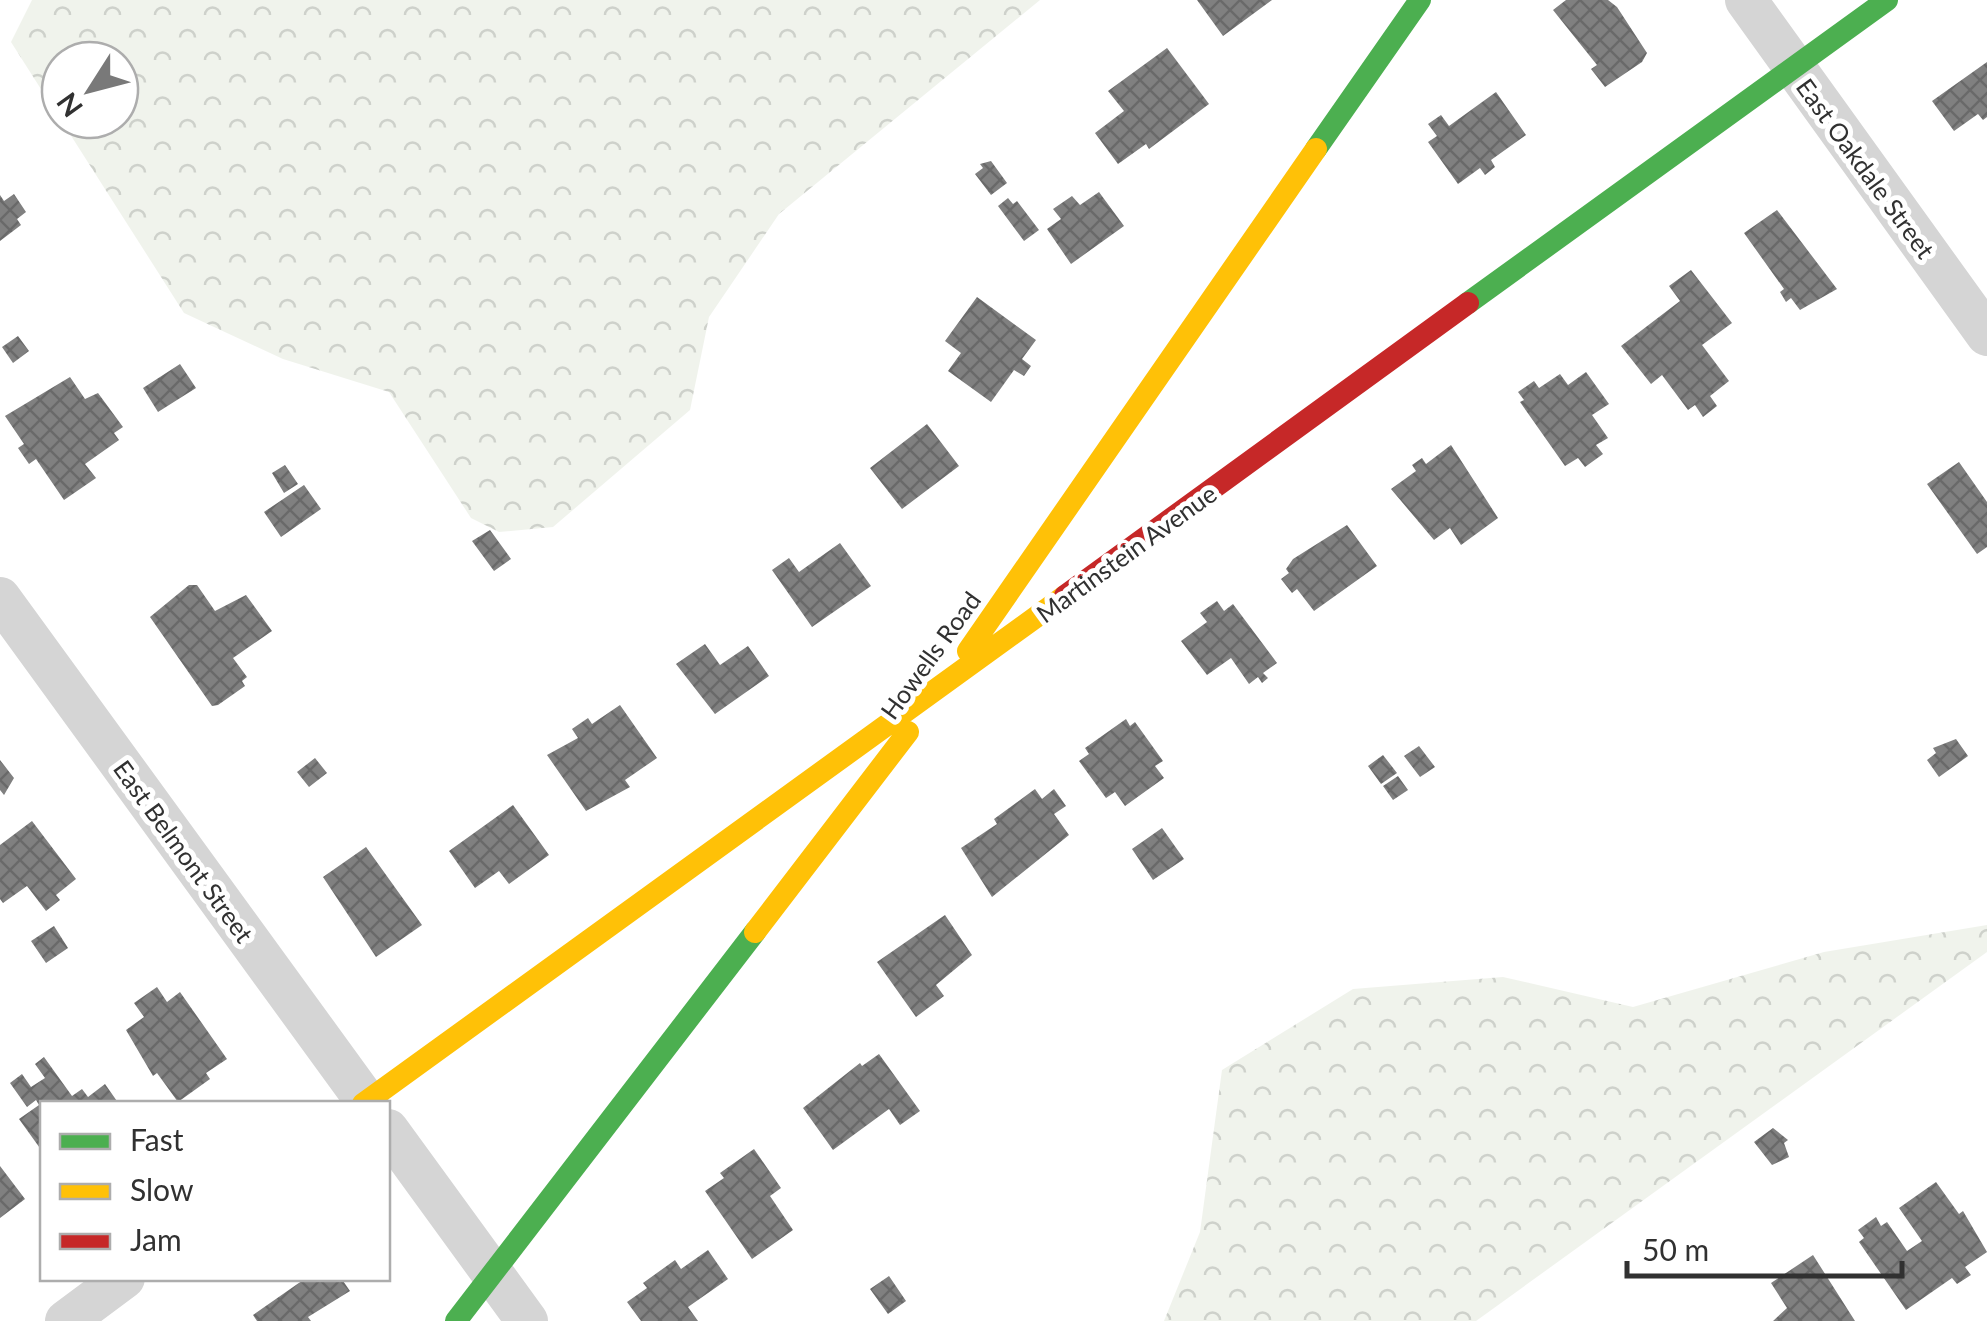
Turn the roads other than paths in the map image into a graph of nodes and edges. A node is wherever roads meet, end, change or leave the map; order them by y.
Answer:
1 (1420, 0) edge
2 (1746, 0) edge
3 (1887, 0) edge
4 (1794, 68) junction
5 (1987, 335) edge
6 (0, 598) edge
7 (943, 686) junction
8 (364, 1101) edge
9 (383, 1101) edge
10 (390, 1136) edge
11 (492, 1274) junction
12 (120, 1281) edge
13 (66, 1321) edge
14 (456, 1321) edge
15 (527, 1321) edge

1 - 7 street, Howells Road
2 - 4 street, East Oakdale Street
3 - 4 street, Martinstein Avenue
4 - 5 street, East Oakdale Street
4 - 7 street, Martinstein Avenue
6 - 8 street, East Belmont Street
7 - 9 street, Martinstein Avenue
7 - 11 street, Howells Road
10 - 11 street, East Belmont Street
11 - 14 street, Howells Road
11 - 15 street, East Belmont Street
12 - 13 street

